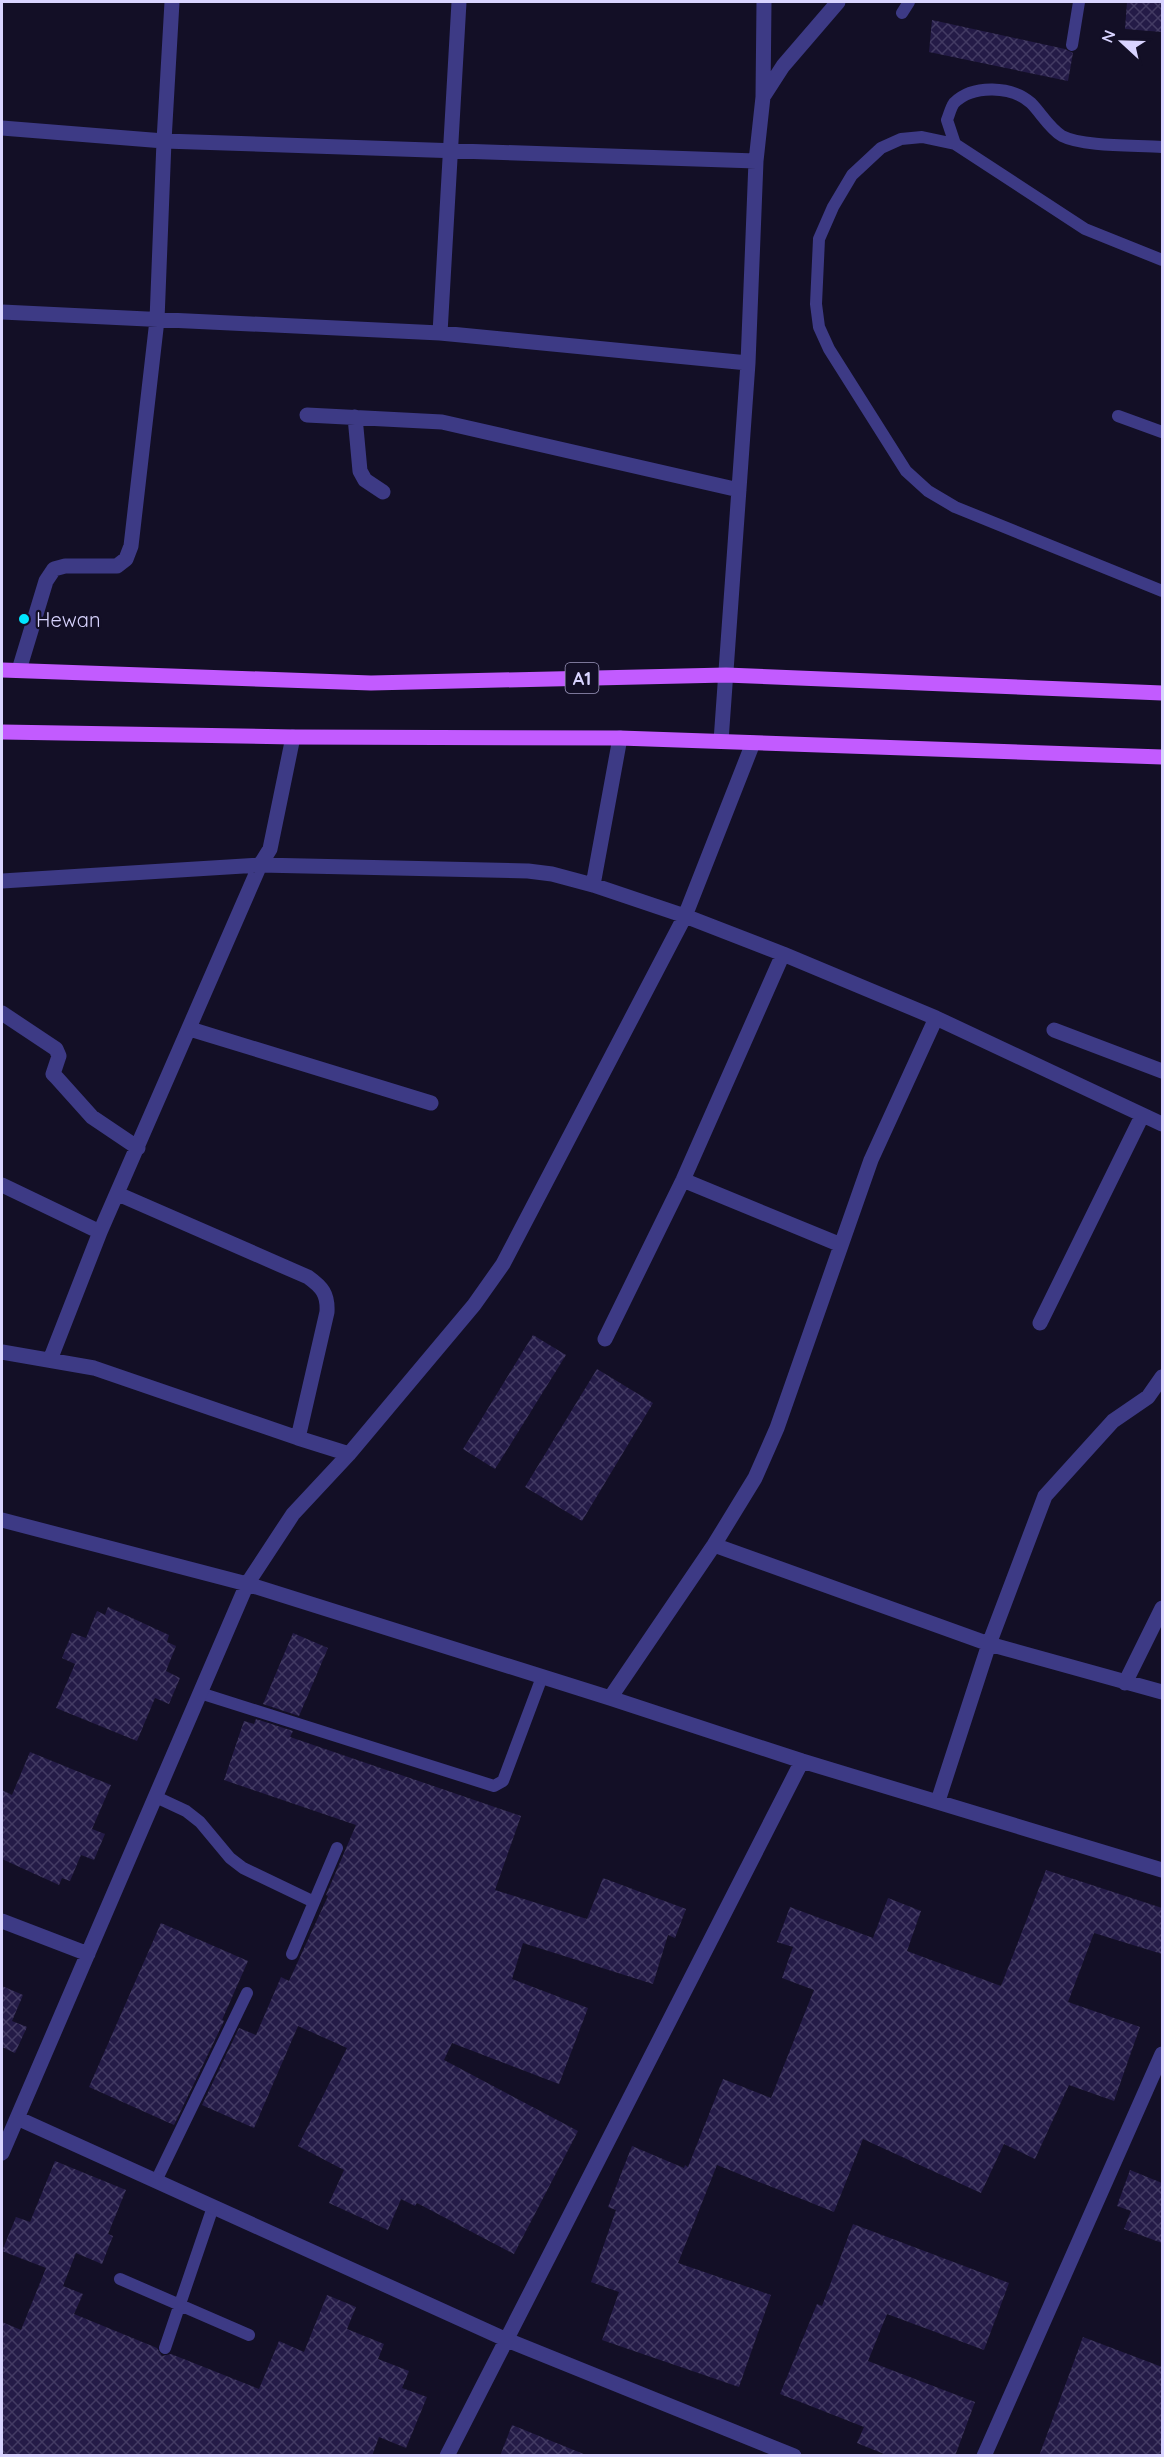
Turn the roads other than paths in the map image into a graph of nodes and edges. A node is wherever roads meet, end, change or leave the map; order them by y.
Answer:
1 (172, 2) edge
2 (459, 2) edge
3 (764, 2) edge
4 (838, 2) edge
5 (909, 2) edge
6 (1079, 2) edge
7 (902, 13) dead end
8 (1072, 45) dead end
9 (763, 97) junction
10 (2, 128) edge
11 (164, 141) junction
12 (955, 144) junction
13 (1162, 147) edge
14 (451, 151) junction
15 (756, 161) junction
16 (1162, 260) edge
17 (2, 312) edge
18 (157, 320) junction
19 (440, 333) junction
20 (748, 363) junction
21 (307, 415) dead end
22 (1118, 416) dead end
23 (354, 417) junction
24 (1162, 432) edge
25 (739, 490) junction
26 (383, 492) dead end
27 (1162, 591) edge
28 (2, 670) edge
29 (20, 670) junction
30 (726, 675) junction
31 (1162, 693) edge
32 (2, 732) edge
33 (293, 737) junction
34 (620, 738) junction
35 (721, 741) junction
36 (753, 743) junction
37 (1162, 756) edge
38 (260, 865) junction
39 (2, 881) edge
40 (593, 885) junction
41 (685, 916) junction
42 (783, 954) junction
43 (2, 1014) edge
44 (936, 1018) junction
45 (190, 1029) junction
46 (1054, 1030) dead end
47 (1162, 1071) edge
48 (432, 1103) dead end
49 (1142, 1116) junction
50 (1162, 1124) edge
51 (138, 1148) junction
52 (683, 1180) junction
53 (2, 1185) edge
54 (118, 1194) junction
55 (100, 1232) junction
56 (841, 1245) junction
57 (1040, 1323) dead end
58 (604, 1339) dead end
59 (2, 1352) edge
60 (50, 1360) junction
61 (1162, 1377) edge
62 (298, 1438) junction
63 (349, 1454) junction
64 (2, 1520) edge
65 (714, 1545) junction
66 (247, 1584) junction
67 (1162, 1608) edge
68 (989, 1644) junction
69 (542, 1677) junction
70 (1125, 1683) junction
71 (1162, 1692) edge
72 (200, 1693) junction
73 (610, 1698) junction
74 (802, 1761) junction
75 (156, 1797) junction
76 (938, 1801) junction
77 (337, 1848) dead end
78 (1162, 1870) edge
79 (314, 1902) junction
80 (2, 1921) edge
81 (88, 1953) junction
82 (292, 1954) dead end
83 (247, 1993) dead end
84 (1162, 2054) edge
85 (17, 2118) junction
86 (2, 2153) edge
87 (156, 2181) junction
88 (213, 2207) junction
89 (120, 2279) dead end
90 (180, 2305) junction
91 (249, 2335) dead end
92 (507, 2340) junction
93 (165, 2348) dead end
94 (447, 2456) edge
95 (794, 2456) edge
96 (984, 2456) edge

1 - 11 street
2 - 14 street
3 - 9 street
4 - 9 street
5 - 7 lane
6 - 8 lane
9 - 15 street
10 - 11 street
11 - 14 street
11 - 18 street
12 - 13 lane
12 - 16 lane
12 - 27 lane
14 - 15 street
14 - 19 street
15 - 20 street
17 - 18 street
18 - 19 street
18 - 29 street
19 - 20 street
20 - 25 street
21 - 23 street
22 - 24 lane
23 - 25 street
23 - 26 street
25 - 30 street
28 - 29 main road, A1
29 - 30 main road, A1
30 - 31 main road, A1
30 - 35 street
32 - 33 main road
33 - 34 main road
33 - 38 street
34 - 35 main road
34 - 40 street
35 - 36 main road
36 - 37 main road
36 - 41 street
38 - 39 street
38 - 40 street
38 - 45 street
40 - 41 street
41 - 42 street
41 - 63 street
42 - 44 street
42 - 52 street
43 - 51 street
44 - 49 street
44 - 56 street
45 - 48 street
45 - 51 street
46 - 47 street
49 - 50 street
49 - 57 street
51 - 54 street
52 - 56 street
52 - 58 street
53 - 55 street
54 - 55 street
54 - 62 street
55 - 60 street
56 - 65 street
59 - 60 street
60 - 62 street
61 - 68 street
62 - 63 street
63 - 66 street
64 - 66 street
65 - 68 street
65 - 73 street
66 - 69 street
66 - 72 street
67 - 70 street
68 - 70 street
68 - 76 street
69 - 72 lane
69 - 73 street
70 - 71 street
72 - 75 street
73 - 74 street
74 - 76 street
74 - 92 street
75 - 79 lane
75 - 81 street
76 - 78 street
77 - 79 lane
79 - 82 lane
80 - 81 street
81 - 85 street
83 - 87 lane
84 - 96 street
85 - 86 street
85 - 87 street
87 - 88 street
88 - 90 lane
88 - 92 street
89 - 90 lane
90 - 91 lane
90 - 93 lane
92 - 94 street
92 - 95 street

